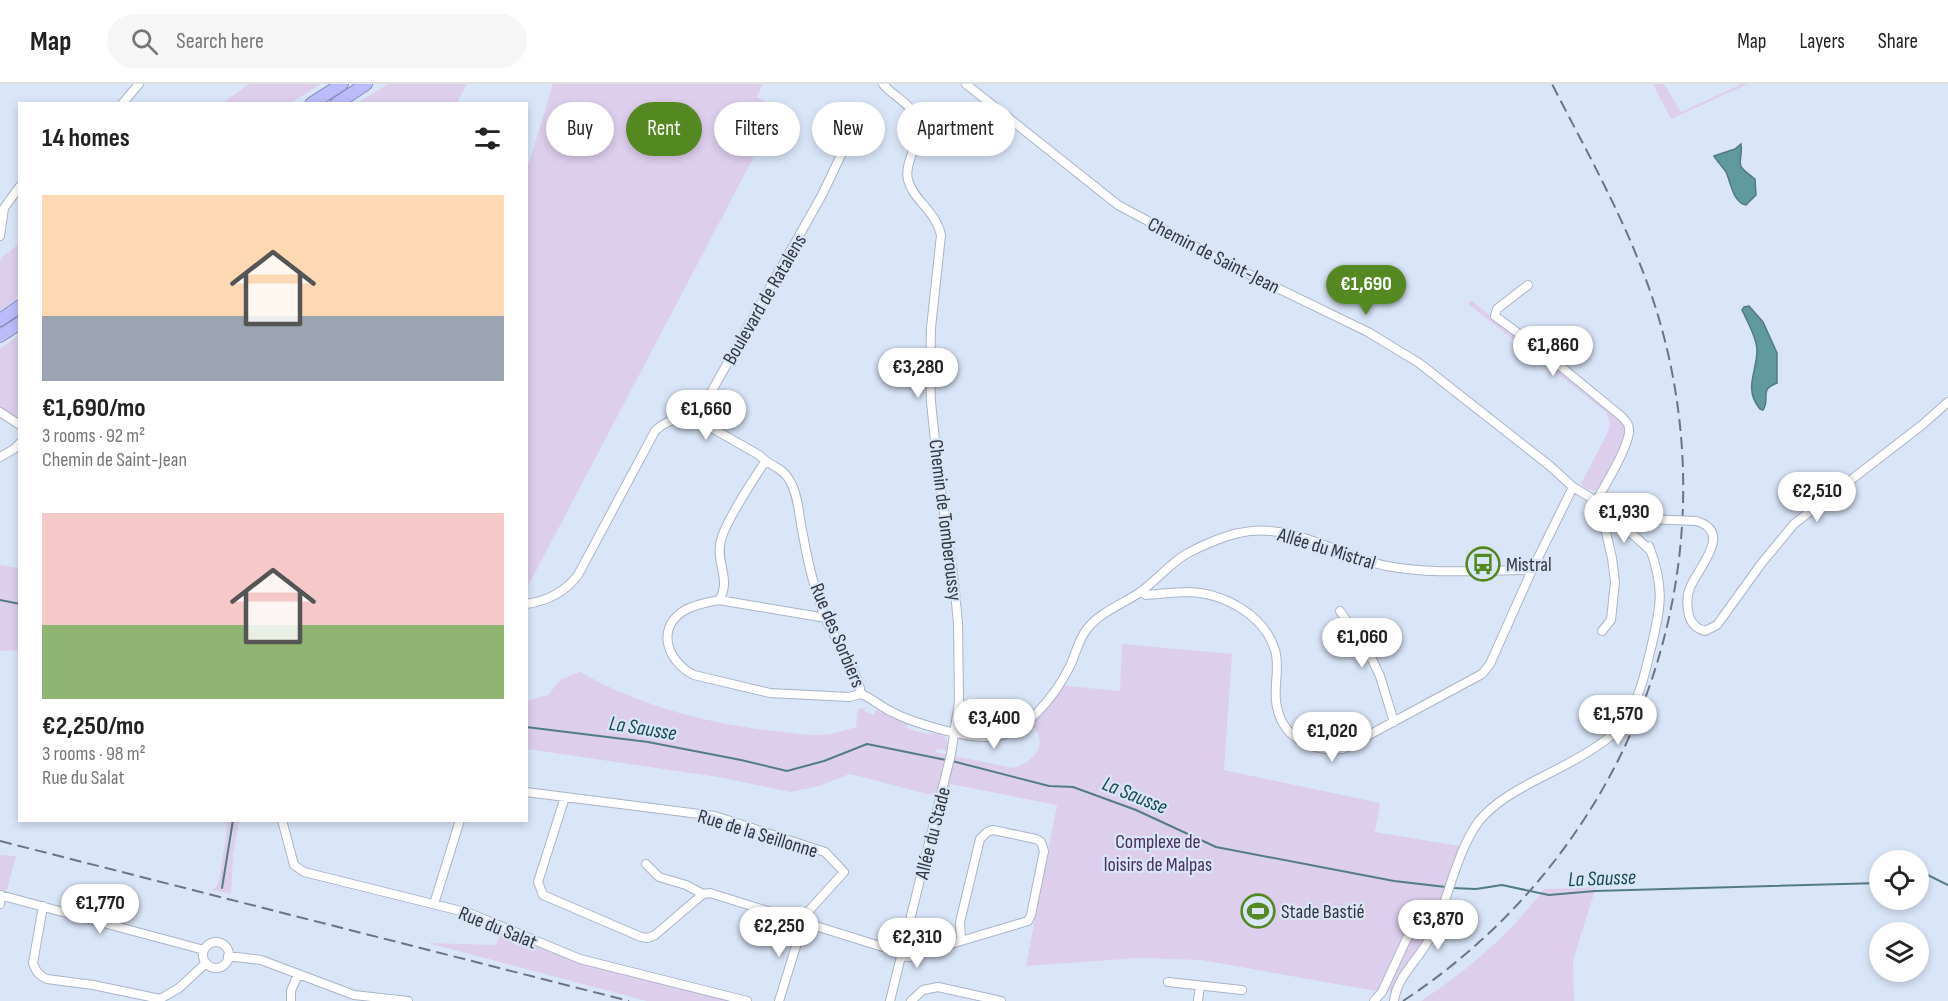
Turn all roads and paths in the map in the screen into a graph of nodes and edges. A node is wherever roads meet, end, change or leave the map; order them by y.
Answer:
1 (139, 84) edge
2 (342, 84) edge
3 (366, 84) edge
4 (884, 84) edge
5 (966, 84) edge
6 (124, 102) edge
7 (314, 102) edge
8 (339, 102) edge
9 (841, 156) edge
10 (18, 189) edge
11 (0, 236) edge
12 (1528, 285) dead end
13 (18, 307) edge
14 (0, 320) edge
15 (18, 324) edge
16 (0, 336) edge
17 (1948, 402) edge
18 (0, 412) edge
19 (696, 419) junction
20 (18, 424) edge
21 (18, 446) edge
22 (0, 457) edge
23 (765, 462) junction
24 (1573, 487) junction
25 (1596, 501) junction
26 (1610, 517) junction
27 (1630, 528) junction
28 (1532, 570) junction
29 (1141, 592) junction
30 (719, 600) junction
31 (528, 604) edge
32 (1340, 611) dead end
33 (826, 618) junction
34 (1602, 631) dead end
35 (861, 694) junction
36 (1394, 722) junction
37 (955, 731) junction
38 (528, 792) edge
39 (565, 796) junction
40 (283, 822) edge
41 (459, 822) edge
42 (646, 864) dead end
43 (702, 894) junction
44 (0, 898) edge
45 (434, 904) junction
46 (43, 906) junction
47 (804, 923) junction
48 (1432, 934) junction
49 (961, 941) junction
50 (204, 950) junction
51 (902, 952) junction
52 (228, 956) junction
53 (206, 963) junction
54 (298, 974) junction
55 (1168, 982) dead end
56 (1200, 986) junction
57 (1242, 990) dead end
58 (291, 1001) edge
59 (408, 1001) edge
60 (747, 1001) edge
61 (779, 1001) edge
62 (890, 1001) edge
63 (912, 1001) edge
64 (1001, 1001) edge
65 (1198, 1001) edge
66 (1374, 1001) edge
67 (1394, 1001) edge

1 - 6 street
2 - 7 highway
3 - 8 highway
4 - 37 street, Chemin de Tomberoussy
5 - 24 street, Chemin de Saint-Jean
9 - 19 street, Boulevard de Ratalens
10 - 11 street
12 - 25 street
13 - 14 highway
15 - 16 highway
17 - 27 street, bridge
18 - 20 street
19 - 23 street, Rue des Sorbiers
19 - 31 street
21 - 22 street
23 - 30 street
23 - 33 street, Rue des Sorbiers
24 - 25 street, Chemin de Saint-Jean
24 - 28 street
25 - 26 street, Chemin de Saint-Jean
26 - 27 street
26 - 34 street
27 - 48 street
28 - 29 street, Allée du Mistral
28 - 36 street
29 - 36 street
29 - 37 street, Allée du Mistral
30 - 33 street
30 - 35 street
32 - 36 street
33 - 35 street, Rue des Sorbiers
35 - 37 street, Rue des Sorbiers
37 - 51 street, Allée du Stade
38 - 39 street, Rue de la Seillonne
39 - 43 street
39 - 47 street, Rue de la Seillonne
40 - 45 street, Rue du Salat
41 - 45 street
42 - 43 street
43 - 47 street
44 - 46 street
45 - 60 street, Rue du Salat
46 - 50 street
46 - 53 street
47 - 51 street
47 - 61 street
48 - 66 street
48 - 67 street
49 - 49 street
49 - 51 street
50 - 52 street
50 - 53 street
51 - 62 street, Allée du Stade
52 - 53 street
52 - 54 street
54 - 58 street
54 - 59 street
55 - 56 street
56 - 57 street
56 - 65 street
63 - 64 street

